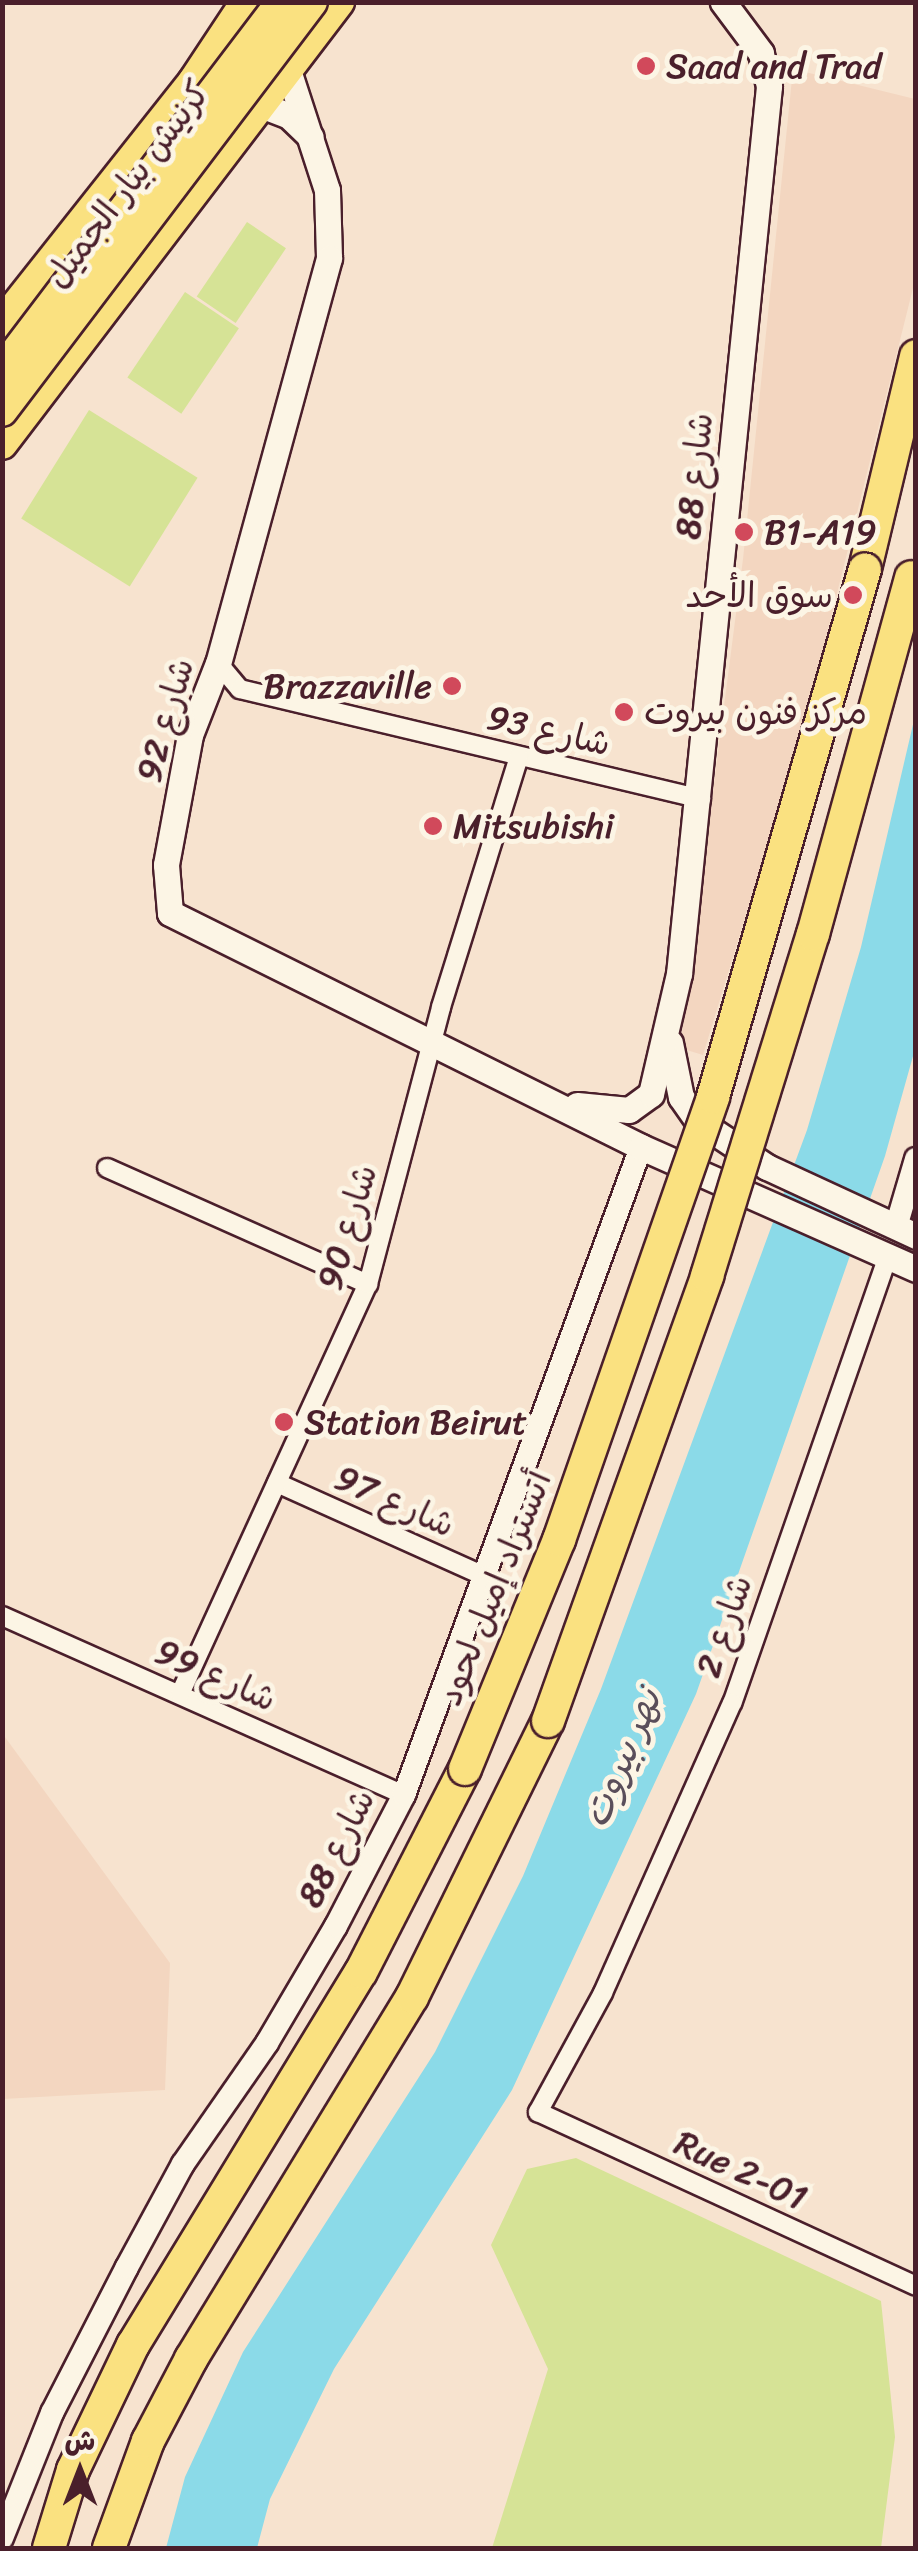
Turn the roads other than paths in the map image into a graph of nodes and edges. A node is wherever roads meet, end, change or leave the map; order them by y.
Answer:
1 (246, 2) edge
2 (262, 2) edge
3 (281, 2) edge
4 (312, 2) edge
5 (339, 2) edge
6 (723, 2) edge
7 (288, 70) junction
8 (193, 82) junction
9 (256, 112) junction
10 (317, 145) junction
11 (2, 323) edge
12 (916, 356) edge
13 (2, 370) edge
14 (2, 412) edge
15 (2, 444) edge
16 (913, 568) edge
17 (218, 664) junction
18 (519, 757) junction
19 (701, 799) junction
20 (670, 1028) junction
21 (433, 1040) junction
22 (544, 1095) junction
23 (641, 1147) junction
24 (916, 1159) edge
25 (107, 1168) dead end
26 (896, 1226) edge
27 (878, 1251) junction
28 (916, 1269) edge
29 (368, 1284) junction
30 (277, 1484) junction
31 (486, 1577) junction
32 (2, 1616) edge
33 (180, 1694) junction
34 (404, 1794) junction
35 (538, 2112) joint
36 (916, 2286) edge
37 (2, 2538) edge
38 (49, 2548) edge
39 (108, 2548) edge

1 - 8 highway
2 - 7 highway
3 - 13 highway, كرنيش بيار الجميل, bridge
4 - 14 highway, كرنيش بيار الجميل, bridge
5 - 7 highway
6 - 19 main road, شارع 88
7 - 9 highway
7 - 10 main road, شارع 92
8 - 9 highway
8 - 11 highway
9 - 10 main road
9 - 15 highway
10 - 17 main road, شارع 92
12 - 38 highway, أتستراد إميل لحود, bridge
16 - 39 highway, bridge
17 - 18 street, شارع 93
17 - 21 main road, شارع 92
18 - 19 street, شارع 93
18 - 21 street, شارع 90
19 - 20 main road, شارع 88
20 - 22 main road
20 - 26 main road
21 - 22 main road, شارع 92
21 - 29 street, شارع 90
22 - 23 main road
23 - 27 main road
23 - 31 street, شارع 88
24 - 26 street
25 - 29 street
27 - 28 main road
27 - 35 street, شارع 2
29 - 30 street, شارع 90
30 - 31 street, شارع 97
30 - 33 street, شارع 90
31 - 34 street, شارع 88
32 - 33 street, شارع 99
33 - 34 street, شارع 99
34 - 37 street, شارع 88
35 - 36 street, Rue 2-01

